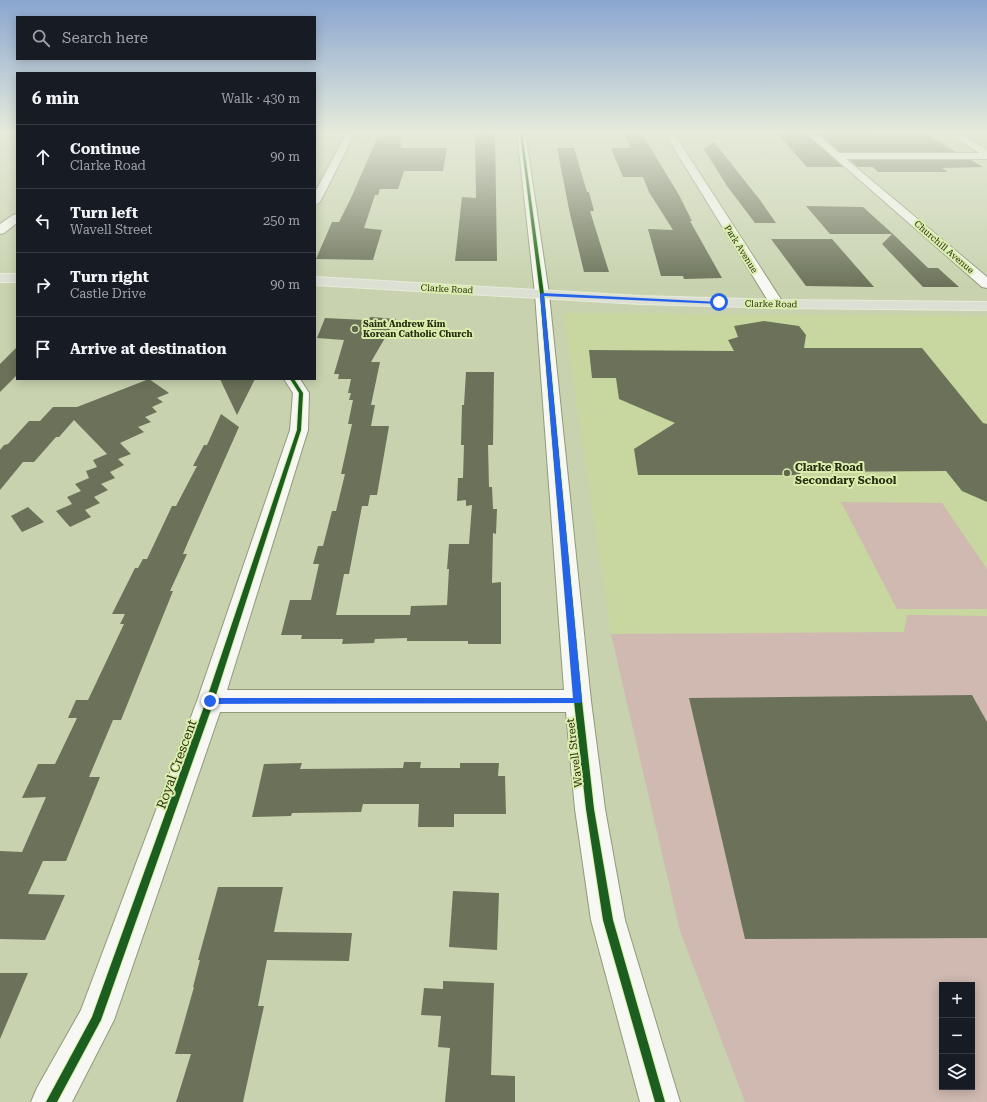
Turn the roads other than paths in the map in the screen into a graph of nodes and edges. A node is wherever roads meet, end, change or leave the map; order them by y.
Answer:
1 (325, 183) edge
2 (528, 183) edge
3 (701, 183) edge
4 (869, 183) edge
5 (316, 200) edge
6 (16, 218) edge
7 (0, 230) edge
8 (0, 278) edge
9 (16, 278) edge
10 (316, 281) edge
11 (987, 284) edge
12 (542, 294) junction
13 (777, 304) junction
14 (987, 306) edge
15 (293, 380) edge
16 (210, 701) junction
17 (578, 701) junction
18 (51, 1102) edge
19 (660, 1102) edge

1 - 5 street
2 - 12 street, Wavell Street
3 - 13 street, Park Avenue
4 - 11 street, Churchill Avenue
6 - 7 street
8 - 9 main road
10 - 12 main road, Clarke Road
12 - 13 main road, Clarke Road
12 - 17 street, Wavell Street
13 - 14 main road, Clarke Road
15 - 16 street, Royal Crescent
16 - 17 street
16 - 18 street, Royal Crescent
17 - 19 street, Wavell Street

